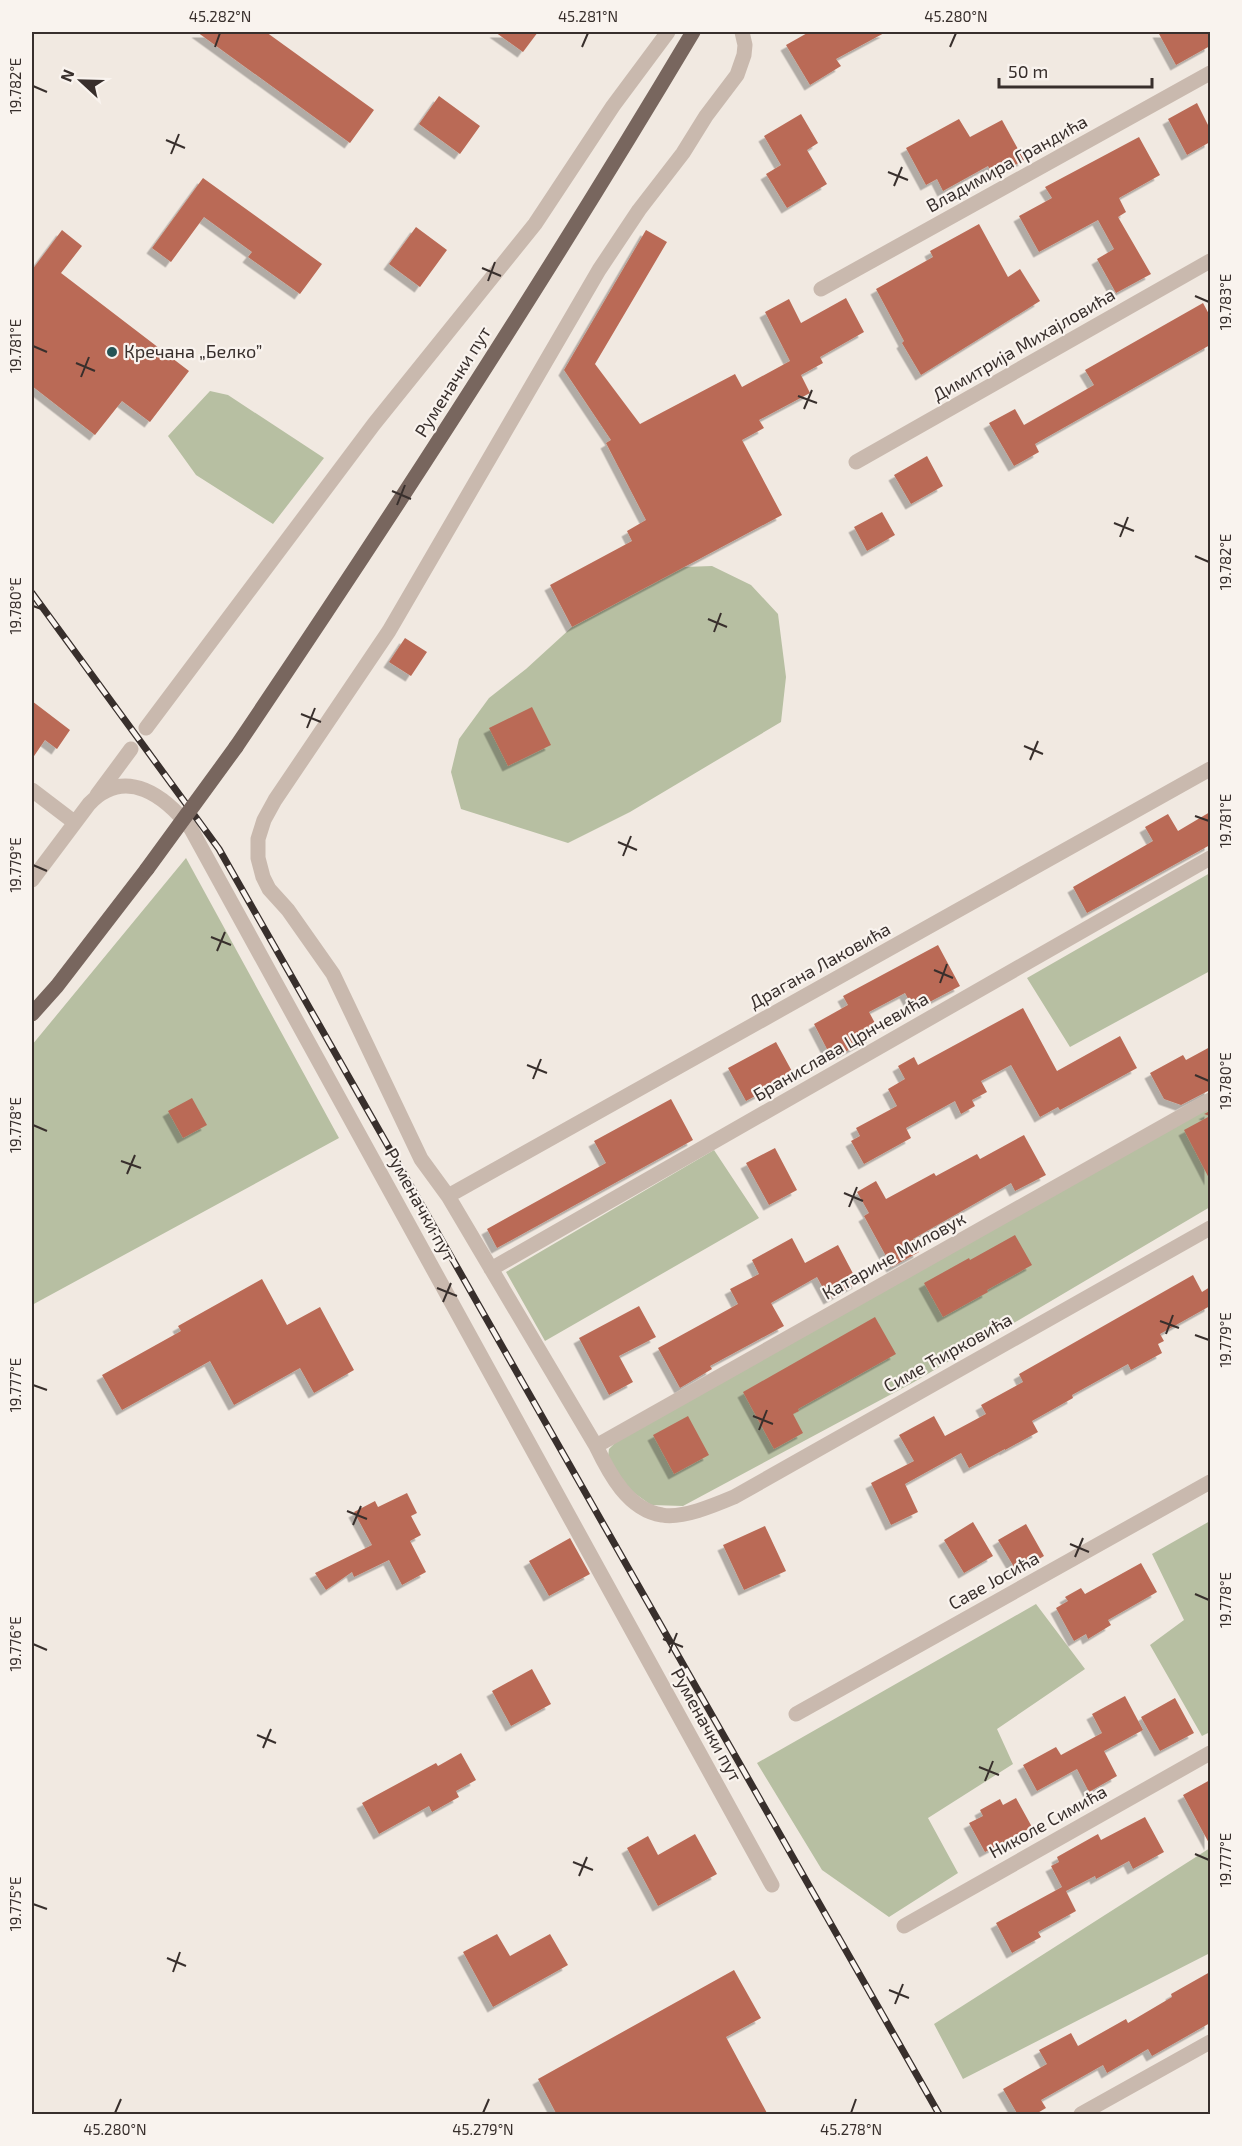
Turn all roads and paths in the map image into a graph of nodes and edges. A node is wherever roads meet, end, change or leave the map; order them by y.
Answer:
1 (668, 32) edge
2 (693, 32) edge
3 (742, 32) edge
4 (1210, 73) edge
5 (1210, 261) edge
6 (821, 289) dead end
7 (856, 462) dead end
8 (146, 728) dead end
9 (131, 749) dead end
10 (1210, 769) edge
11 (32, 790) edge
12 (92, 801) junction
13 (74, 822) junction
14 (1210, 858) edge
15 (32, 880) edge
16 (32, 1014) edge
17 (1210, 1100) edge
18 (448, 1196) junction
19 (1210, 1228) edge
20 (491, 1269) junction
21 (596, 1446) junction
22 (1210, 1482) edge
23 (796, 1714) dead end
24 (1210, 1753) edge
25 (772, 1885) dead end
26 (904, 1926) dead end
27 (1210, 2042) edge
28 (1081, 2115) edge

1 - 8 street
2 - 16 main road, Руменачки пут, bridge
3 - 18 street, Симе Ћирковића
4 - 6 street, Владимира Грандића
5 - 7 street, Димитрија Михајловића
9 - 12 street
10 - 18 street, Драгана Лаковића
11 - 13 street
12 - 13 street, Руменачки пут
12 - 25 street, Руменачки пут
13 - 15 street, Руменачки пут
14 - 20 street, Бранислава Црнчевића
17 - 21 street, Катарине Миловук
18 - 20 street, Симе Ћирковића
19 - 21 street, Симе Ћирковића
20 - 21 street, Симе Ћирковића
22 - 23 street, Саве Јосића
24 - 26 street, Николе Симића
27 - 28 street

